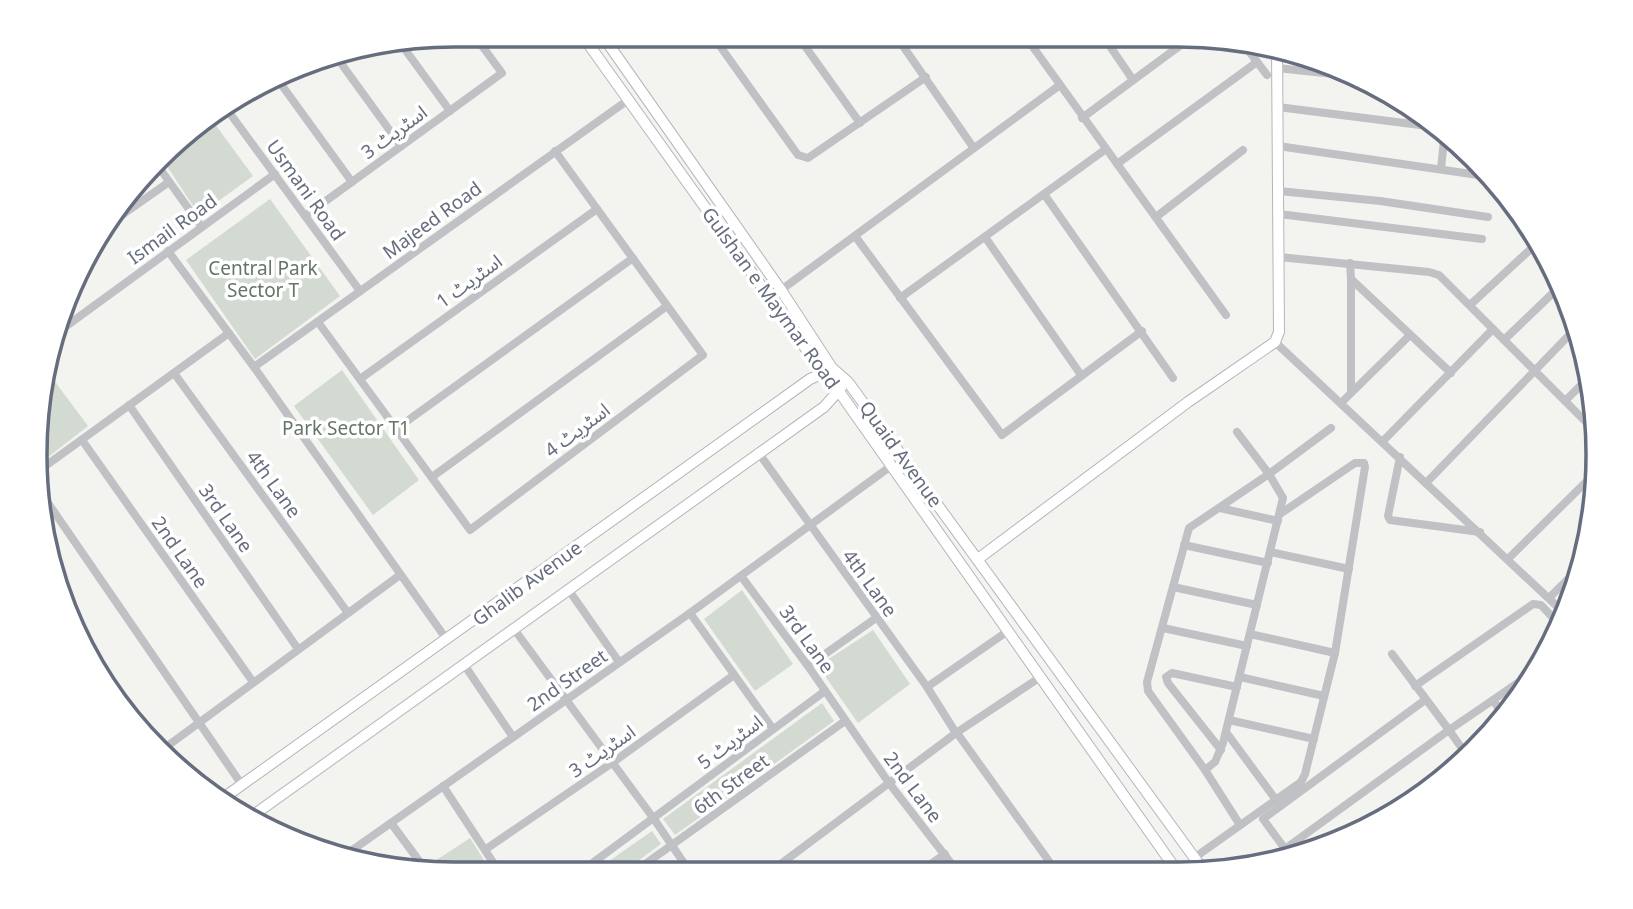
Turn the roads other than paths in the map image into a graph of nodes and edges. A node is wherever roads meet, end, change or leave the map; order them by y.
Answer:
1 (483, 47) edge
2 (590, 47) edge
3 (610, 47) edge
4 (721, 47) edge
5 (806, 47) edge
6 (905, 47) edge
7 (1033, 47) edge
8 (1110, 47) edge
9 (1178, 47) edge
10 (406, 50) edge
11 (1251, 54) edge
12 (1278, 60) edge
13 (1257, 62) junction
14 (341, 64) edge
15 (1278, 68) junction
16 (1318, 72) edge
17 (1267, 75) dead end
18 (926, 77) junction
19 (1133, 80) junction
20 (282, 85) edge
21 (1060, 85) junction
22 (628, 100) junction
23 (1278, 107) junction
24 (450, 111) junction
25 (231, 114) edge
26 (1082, 118) junction
27 (860, 122) junction
28 (1417, 125) edge
29 (1443, 145) edge
30 (401, 146) junction
31 (1278, 146) junction
32 (973, 147) junction
33 (1106, 149) junction
34 (1243, 150) dead end
35 (555, 151) junction
36 (1117, 164) junction
37 (1441, 169) junction
38 (162, 172) edge
39 (275, 174) junction
40 (1473, 174) edge
41 (169, 182) junction
42 (352, 182) junction
43 (1279, 191) junction
44 (1044, 194) junction
45 (597, 209) junction
46 (129, 210) edge
47 (1279, 214) junction
48 (306, 216) junction
49 (1156, 216) junction
50 (1488, 217) dead end
51 (201, 226) junction
52 (855, 236) junction
53 (985, 237) junction
54 (1482, 239) dead end
55 (1530, 250) edge
56 (168, 251) junction
57 (1279, 257) junction
58 (632, 258) junction
59 (1350, 263) junction
60 (1351, 279) junction
61 (781, 289) junction
62 (360, 291) junction
63 (1553, 293) edge
64 (900, 298) junction
65 (667, 306) junction
66 (1470, 306) junction
67 (1226, 315) dead end
68 (318, 322) junction
69 (69, 324) edge
70 (1493, 329) junction
71 (1142, 331) junction
72 (229, 333) junction
73 (1410, 335) junction
74 (1568, 336) edge
75 (1504, 340) junction
76 (1275, 342) junction
77 (254, 368) junction
78 (1534, 370) junction
79 (828, 371) junction
80 (174, 373) junction
81 (1451, 373) junction
82 (1081, 375) junction
83 (1173, 378) dead end
84 (360, 379) junction
85 (848, 382) junction
86 (1580, 386) edge
87 (838, 390) junction
88 (1351, 393) junction
89 (1565, 401) junction
90 (1342, 402) junction
91 (129, 405) junction
92 (1584, 420) edge
93 (1331, 428) dead end
94 (396, 429) junction
95 (1237, 432) dead end
96 (82, 440) junction
97 (1383, 441) junction
98 (758, 452) junction
99 (1400, 457) junction
100 (47, 465) edge
101 (891, 466) junction
102 (1269, 474) junction
103 (432, 477) junction
104 (1427, 482) junction
105 (1585, 483) edge
106 (51, 507) edge
107 (1220, 508) junction
108 (1279, 517) junction
109 (811, 526) junction
110 (1480, 532) junction
111 (1184, 545) junction
112 (1270, 552) junction
113 (978, 559) junction
114 (1508, 559) junction
115 (1268, 563) junction
116 (1349, 569) junction
117 (400, 575) junction
118 (741, 576) junction
119 (1565, 582) edge
120 (1173, 587) junction
121 (568, 589) junction
122 (1549, 598) junction
123 (1257, 605) junction
124 (1557, 606) edge
125 (348, 613) junction
126 (690, 613) junction
127 (1552, 617) edge
128 (876, 618) junction
129 (1163, 628) junction
130 (514, 629) junction
131 (1008, 631) junction
132 (1250, 634) junction
133 (447, 640) junction
134 (1247, 646) junction
135 (298, 649) junction
136 (1335, 653) junction
137 (1392, 654) dead end
138 (620, 662) junction
139 (465, 666) junction
140 (808, 666) junction
141 (734, 676) junction
142 (1240, 677) junction
143 (1039, 678) junction
144 (253, 682) junction
145 (1415, 686) junction
146 (1514, 686) edge
147 (927, 687) junction
148 (1237, 687) junction
149 (825, 691) junction
150 (1324, 696) junction
151 (1425, 699) junction
152 (567, 700) junction
153 (1493, 700) junction
154 (1498, 707) edge
155 (1229, 720) junction
156 (845, 721) junction
157 (200, 722) junction
158 (773, 729) junction
159 (1448, 730) junction
160 (1226, 732) junction
161 (957, 733) junction
162 (513, 737) junction
163 (1314, 739) junction
164 (169, 744) edge
165 (1461, 747) edge
166 (1221, 750) junction
167 (612, 763) junction
168 (1205, 770) junction
169 (889, 783) junction
170 (242, 785) junction
171 (443, 786) junction
172 (229, 794) edge
173 (1276, 800) junction
174 (259, 811) edge
175 (654, 818) junction
176 (391, 823) junction
177 (1240, 825) junction
178 (673, 845) junction
179 (1288, 847) edge
180 (1284, 848) edge
181 (354, 849) edge
182 (486, 849) junction
183 (945, 854) junction
184 (1194, 858) junction
185 (418, 860) edge
186 (1196, 861) edge
187 (494, 862) edge
188 (594, 862) edge
189 (648, 862) edge
190 (684, 862) edge
191 (783, 862) edge
192 (934, 862) edge
193 (951, 862) edge
194 (1049, 862) edge
195 (1171, 862) edge

1 - 24 street, اسٹریٹ 3
2 - 22 street, Gulshan e Maymar Road
3 - 61 street, Quaid Avenue
4 - 27 street
5 - 27 street
6 - 18 street
7 - 21 street
8 - 19 street
9 - 19 street
10 - 24 street
11 - 13 street
12 - 15 street
13 - 17 street
13 - 36 street
14 - 30 street
15 - 16 street
15 - 23 street
18 - 27 street
18 - 32 street
19 - 26 street
20 - 42 street
21 - 26 street
21 - 32 street
22 - 35 street, Majeed Road
22 - 79 street, Gulshan e Maymar Road
23 - 28 street
23 - 31 street
24 - 30 street, اسٹریٹ 3
25 - 39 street, Usmani Road
26 - 33 street
29 - 37 street
30 - 42 street, اسٹریٹ 3
31 - 37 street
31 - 43 street
32 - 52 street
33 - 36 street
33 - 44 street
34 - 49 street
35 - 45 street
35 - 62 street, Majeed Road
36 - 49 street
37 - 40 street
38 - 41 street
39 - 48 street, Usmani Road
39 - 51 street, Ismail Road
41 - 46 street
41 - 51 street
42 - 48 street, اسٹریٹ 3
43 - 47 street
43 - 50 street
44 - 53 street
44 - 71 street
45 - 58 street
45 - 84 street, اسٹریٹ 1
47 - 54 street
47 - 57 street
48 - 62 street, Usmani Road
49 - 67 street
51 - 56 street, Ismail Road
52 - 61 street
52 - 64 street
53 - 64 street
53 - 82 street
55 - 66 street
56 - 69 street, Ismail Road
56 - 72 street
57 - 59 street
57 - 76 street
58 - 65 street
58 - 94 street
59 - 60 street
59 - 66 street
60 - 73 street
60 - 88 street
61 - 79 street, Quaid Avenue
62 - 68 street, Majeed Road
63 - 75 street
64 - 82 street
65 - 103 street
65 - 103 street, اسٹریٹ 4
66 - 70 street
68 - 77 street, Majeed Road
68 - 84 street
70 - 75 street
70 - 81 street
71 - 82 street
71 - 83 street
72 - 77 street
72 - 80 street
73 - 81 street
73 - 88 street
74 - 78 street
75 - 78 street
76 - 90 street
76 - 113 street
77 - 117 street
78 - 89 street
78 - 104 street
79 - 85 street, Quaid Avenue
79 - 87 street, Gulshan e Maymar Road
79 - 133 street, Ghalib Avenue
80 - 91 street
80 - 125 street, 4th Lane
81 - 97 street
84 - 94 street
85 - 87 street, Ghalib Avenue
85 - 113 street, Quaid Avenue
86 - 89 street
87 - 98 street, Ghalib Avenue
87 - 101 street, Gulshan e Maymar Road
88 - 90 street
89 - 92 street
90 - 97 street
91 - 96 street
91 - 135 street, 3rd Lane
93 - 102 street
94 - 103 street
95 - 102 street
96 - 100 street
96 - 144 street, 2nd Lane
97 - 99 street
98 - 109 street, 4th Lane
98 - 121 street, Ghalib Avenue
99 - 104 street
99 - 110 street
101 - 109 street
101 - 131 street, Gulshan e Maymar Road
102 - 107 street
102 - 108 street
104 - 110 street
105 - 114 street
106 - 157 street
107 - 108 street
107 - 111 street
108 - 112 street
108 - 116 street
109 - 118 street, 2nd Street
109 - 128 street, 4th Lane
110 - 114 street
111 - 115 street
111 - 120 street
112 - 115 street
112 - 116 street
113 - 184 street, Quaid Avenue
114 - 122 street
115 - 123 street
116 - 136 street
117 - 125 street
117 - 133 street
118 - 126 street, 2nd Street
118 - 140 street, 3rd Lane
119 - 122 street
120 - 123 street
120 - 129 street
121 - 130 street, Ghalib Avenue
121 - 138 street
122 - 124 street
123 - 132 street
125 - 135 street
126 - 138 street, 2nd Street
126 - 141 street
127 - 145 street
128 - 140 street
128 - 147 street, 4th Lane
129 - 134 street
129 - 168 street
130 - 139 street, Ghalib Avenue
130 - 152 street
131 - 143 street, Gulshan e Maymar Road
131 - 147 street
132 - 134 street
132 - 136 street
133 - 170 street, Ghalib Avenue
134 - 142 street
135 - 144 street
136 - 150 street
137 - 145 street
138 - 152 street, 2nd Street
139 - 162 street
139 - 174 street, Ghalib Avenue
140 - 149 street, 3rd Lane
141 - 158 street
141 - 167 street, اسٹریٹ 3
142 - 148 street
142 - 150 street
143 - 161 street
143 - 195 street, Gulshan e Maymar Road
144 - 157 street
145 - 151 street
146 - 153 street
147 - 161 street, 4th Lane
148 - 155 street
148 - 166 street
149 - 156 street, 3rd Lane
149 - 158 street, اسٹریٹ 5
150 - 163 street
151 - 159 street
151 - 180 street
152 - 162 street, 2nd Street
152 - 167 street
153 - 154 street
153 - 159 street
155 - 160 street
155 - 163 street
156 - 169 street, 2nd Lane
156 - 178 street, 6th Street
157 - 164 street
157 - 170 street
158 - 175 street, اسٹریٹ 5
159 - 165 street
159 - 179 street
160 - 166 street
160 - 173 street
161 - 169 street
161 - 194 street
162 - 171 street, 2nd Street
163 - 173 street
166 - 168 street
167 - 175 street
167 - 182 street, اسٹریٹ 3
168 - 177 street
169 - 183 street, 2nd Lane
169 - 191 street
170 - 172 street, Ghalib Avenue
171 - 176 street, 2nd Street
171 - 182 street
173 - 177 street
175 - 178 street
175 - 188 street
176 - 181 street, 2nd Street
176 - 185 street
177 - 184 street
178 - 189 street, 6th Street
178 - 190 street
182 - 187 street
183 - 192 street
183 - 193 street, 2nd Lane
184 - 186 street, Quaid Avenue

